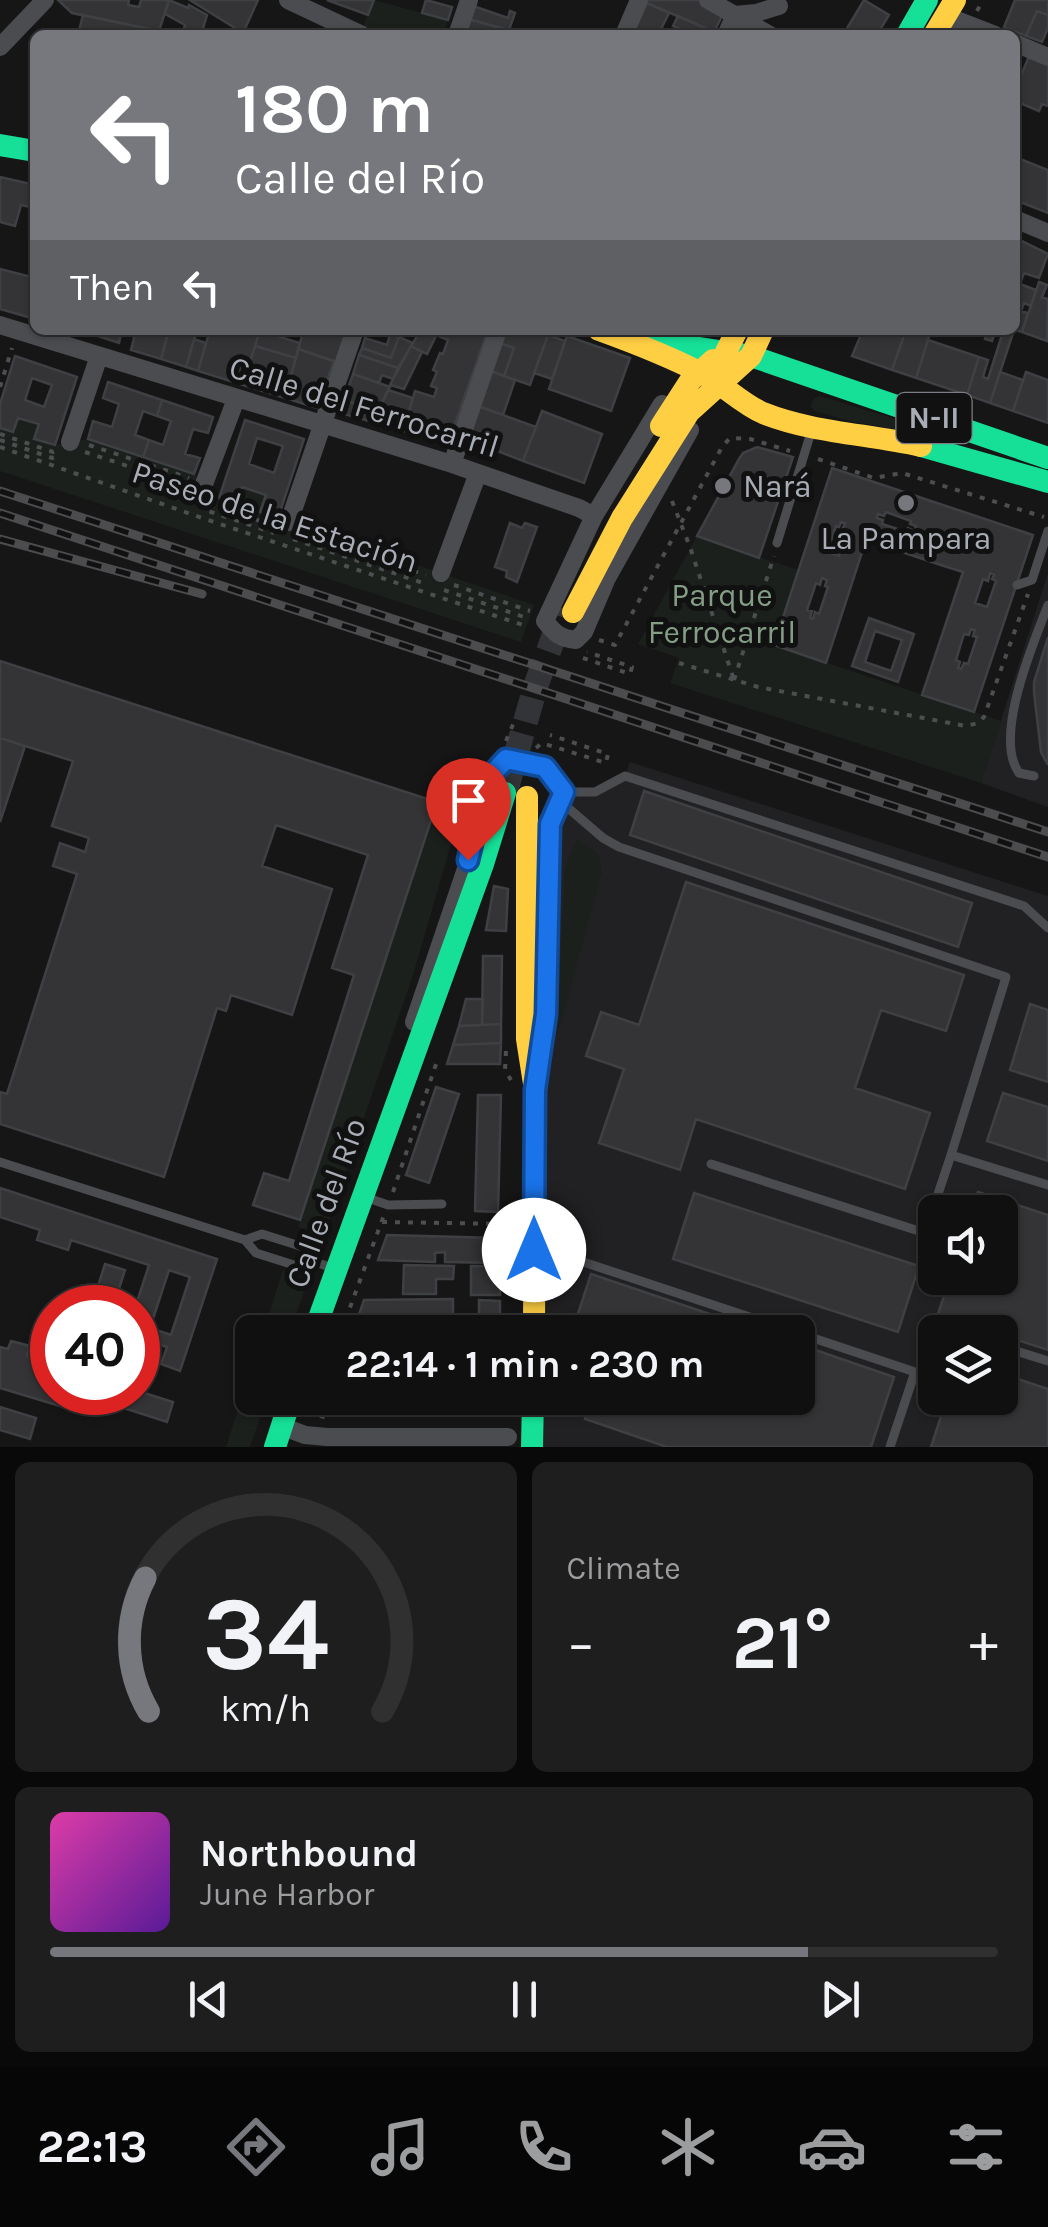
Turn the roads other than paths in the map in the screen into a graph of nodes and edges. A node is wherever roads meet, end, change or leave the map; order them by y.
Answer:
1 (45, 0) edge
2 (288, 0) edge
3 (469, 0) edge
4 (639, 0) edge
5 (708, 0) edge
6 (927, 0) edge
7 (780, 3) edge
8 (735, 16) junction
9 (945, 17) edge
10 (351, 30) edge
11 (459, 30) edge
12 (626, 30) edge
13 (728, 30) edge
14 (762, 30) edge
15 (773, 30) edge
16 (910, 30) edge
17 (981, 30) edge
18 (1020, 45) edge
19 (0, 47) edge
20 (1048, 57) edge
21 (0, 145) edge
22 (30, 151) edge
23 (0, 161) edge
24 (30, 166) edge
25 (1020, 221) edge
26 (1048, 233) edge
27 (31, 335) edge
28 (353, 335) edge
29 (496, 335) edge
30 (653, 335) edge
31 (734, 335) edge
32 (761, 335) edge
33 (595, 336) edge
34 (726, 352) junction
35 (99, 356) junction
36 (751, 356) junction
37 (694, 368) junction
38 (864, 393) junction
39 (705, 398) junction
40 (236, 399) junction
41 (807, 411) junction
42 (323, 426) junction
43 (74, 448) road end
44 (1048, 458) edge
45 (452, 464) junction
46 (478, 473) junction
47 (1048, 482) edge
48 (198, 488) road end
49 (594, 516) junction
50 (290, 522) dead end
51 (1048, 531) edge
52 (778, 544) road end
53 (441, 573) dead end
54 (1016, 585) dead end
55 (1048, 606) edge
56 (1034, 776) dead end
57 (562, 797) junction
58 (1048, 928) edge
59 (535, 1090) junction
60 (398, 1095) junction
61 (952, 1155) junction
62 (0, 1162) edge
63 (711, 1164) dead end
64 (1048, 1185) edge
65 (363, 1196) junction
66 (442, 1204) dead end
67 (245, 1240) junction
68 (534, 1250) junction
69 (307, 1259) junction
70 (336, 1269) junction
71 (320, 1315) edge
72 (534, 1315) edge
73 (743, 1315) edge
74 (815, 1339) edge
75 (1018, 1352) edge
76 (1048, 1361) edge
77 (529, 1415) edge
78 (532, 1415) edge
79 (278, 1437) edge
80 (508, 1437) dead end
81 (532, 1447) edge
82 (542, 1447) edge
83 (890, 1447) edge

1 - 19 street
2 - 10 street
3 - 11 street
4 - 12 street
5 - 8 street
6 - 16 street
7 - 8 street
7 - 15 street
8 - 13 street
8 - 14 street
9 - 17 street
18 - 20 street
21 - 22 street
23 - 24 street
25 - 26 street
27 - 35 street, Calle del Ferrocarril
28 - 42 street
29 - 45 street
30 - 37 street, N-II
31 - 34 street
32 - 36 street
33 - 37 street, N-II
34 - 36 street, N-II
34 - 37 street
34 - 39 street
35 - 40 street, Calle del Ferrocarril
35 - 43 street
36 - 38 street, N-II
36 - 39 street
37 - 39 street, N-II
37 - 39 street
37 - 39 street
37 - 49 street
38 - 41 street, N-II
38 - 44 street, N-II
39 - 41 street, N-II
39 - 49 street
40 - 42 street, Calle del Ferrocarril
40 - 48 street
41 - 47 street, N-II
41 - 52 lane
42 - 45 street, Calle del Ferrocarril
42 - 50 street
45 - 46 street, Calle del Ferrocarril
46 - 49 street, Calle del Ferrocarril
46 - 53 street
51 - 54 lane
55 - 56 lane
57 - 58 lane
57 - 59 street
57 - 60 street, Calle del Río
57 - 61 lane
59 - 60 street, Calle del Río
59 - 68 street
60 - 65 street, Calle del Río
61 - 63 lane
61 - 64 lane
62 - 67 lane
65 - 66 lane
65 - 70 street, Calle del Río
67 - 69 lane
67 - 69 lane
68 - 72 street
68 - 73 lane
69 - 70 lane
70 - 71 street, Calle del Río
74 - 83 lane
75 - 76 lane
77 - 81 street
78 - 82 street
79 - 80 street

